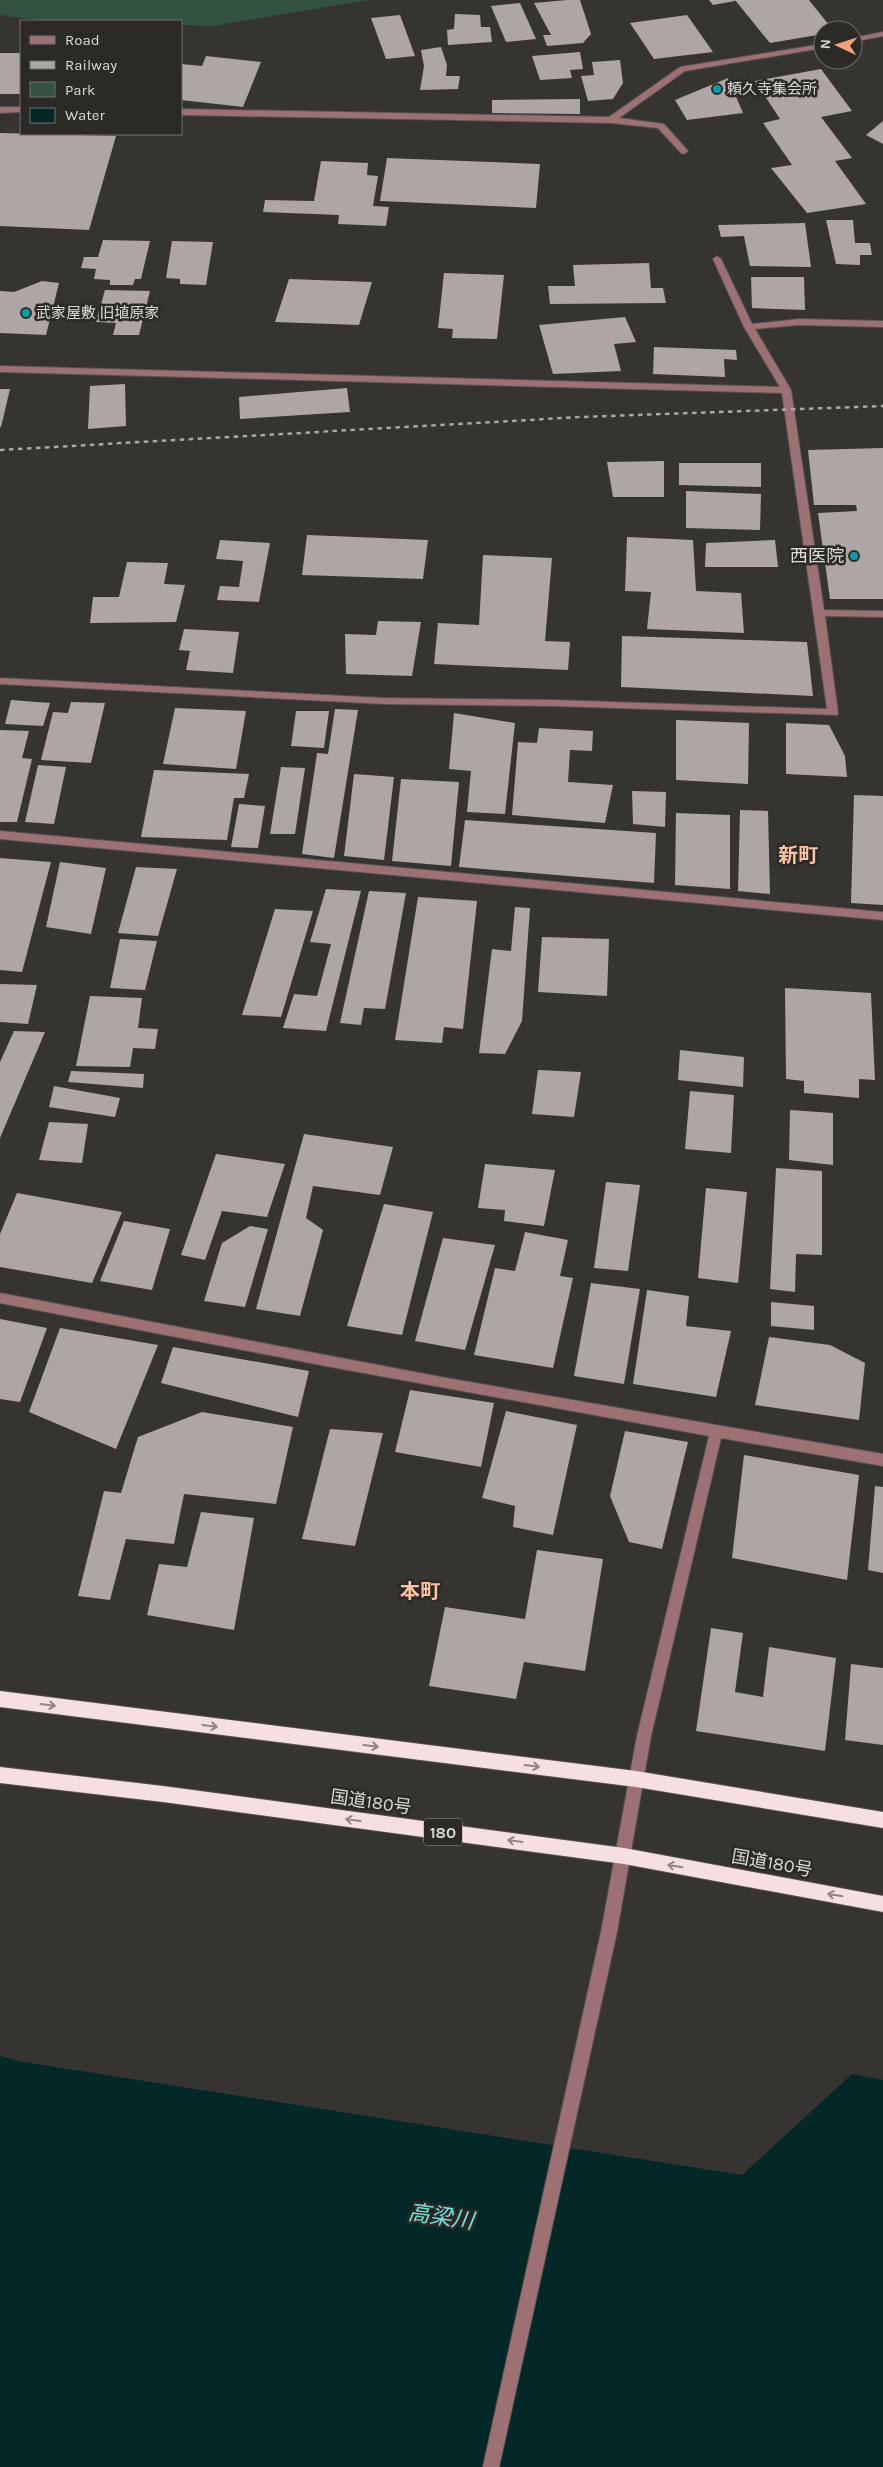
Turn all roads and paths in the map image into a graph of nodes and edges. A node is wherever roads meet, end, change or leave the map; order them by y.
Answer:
1 (883, 34) edge
2 (863, 38) edge
3 (813, 48) edge
4 (0, 110) edge
5 (20, 110) edge
6 (182, 112) edge
7 (612, 120) junction
8 (684, 151) dead end
9 (717, 259) dead end
10 (883, 324) edge
11 (749, 327) junction
12 (0, 369) edge
13 (786, 390) junction
14 (819, 613) junction
15 (883, 614) edge
16 (0, 681) edge
17 (0, 835) edge
18 (883, 916) edge
19 (0, 1298) edge
20 (716, 1432) junction
21 (883, 1460) edge
22 (0, 1699) edge
23 (0, 1775) edge
24 (636, 1779) junction
25 (883, 1820) edge
26 (624, 1856) junction
27 (883, 1904) edge
28 (491, 2467) edge

1 - 2 street
3 - 7 street
4 - 5 street
6 - 7 street
7 - 8 street
9 - 11 street
10 - 11 street
11 - 13 street
12 - 13 street
13 - 14 street
14 - 15 street
14 - 16 street
17 - 18 street
19 - 20 street
20 - 21 street
20 - 24 street
22 -> 24 highway
26 -> 23 highway, 国道180号 / 180
24 - 25 highway
24 - 26 street
27 -> 26 highway, 国道180号 / 180
26 - 28 street

